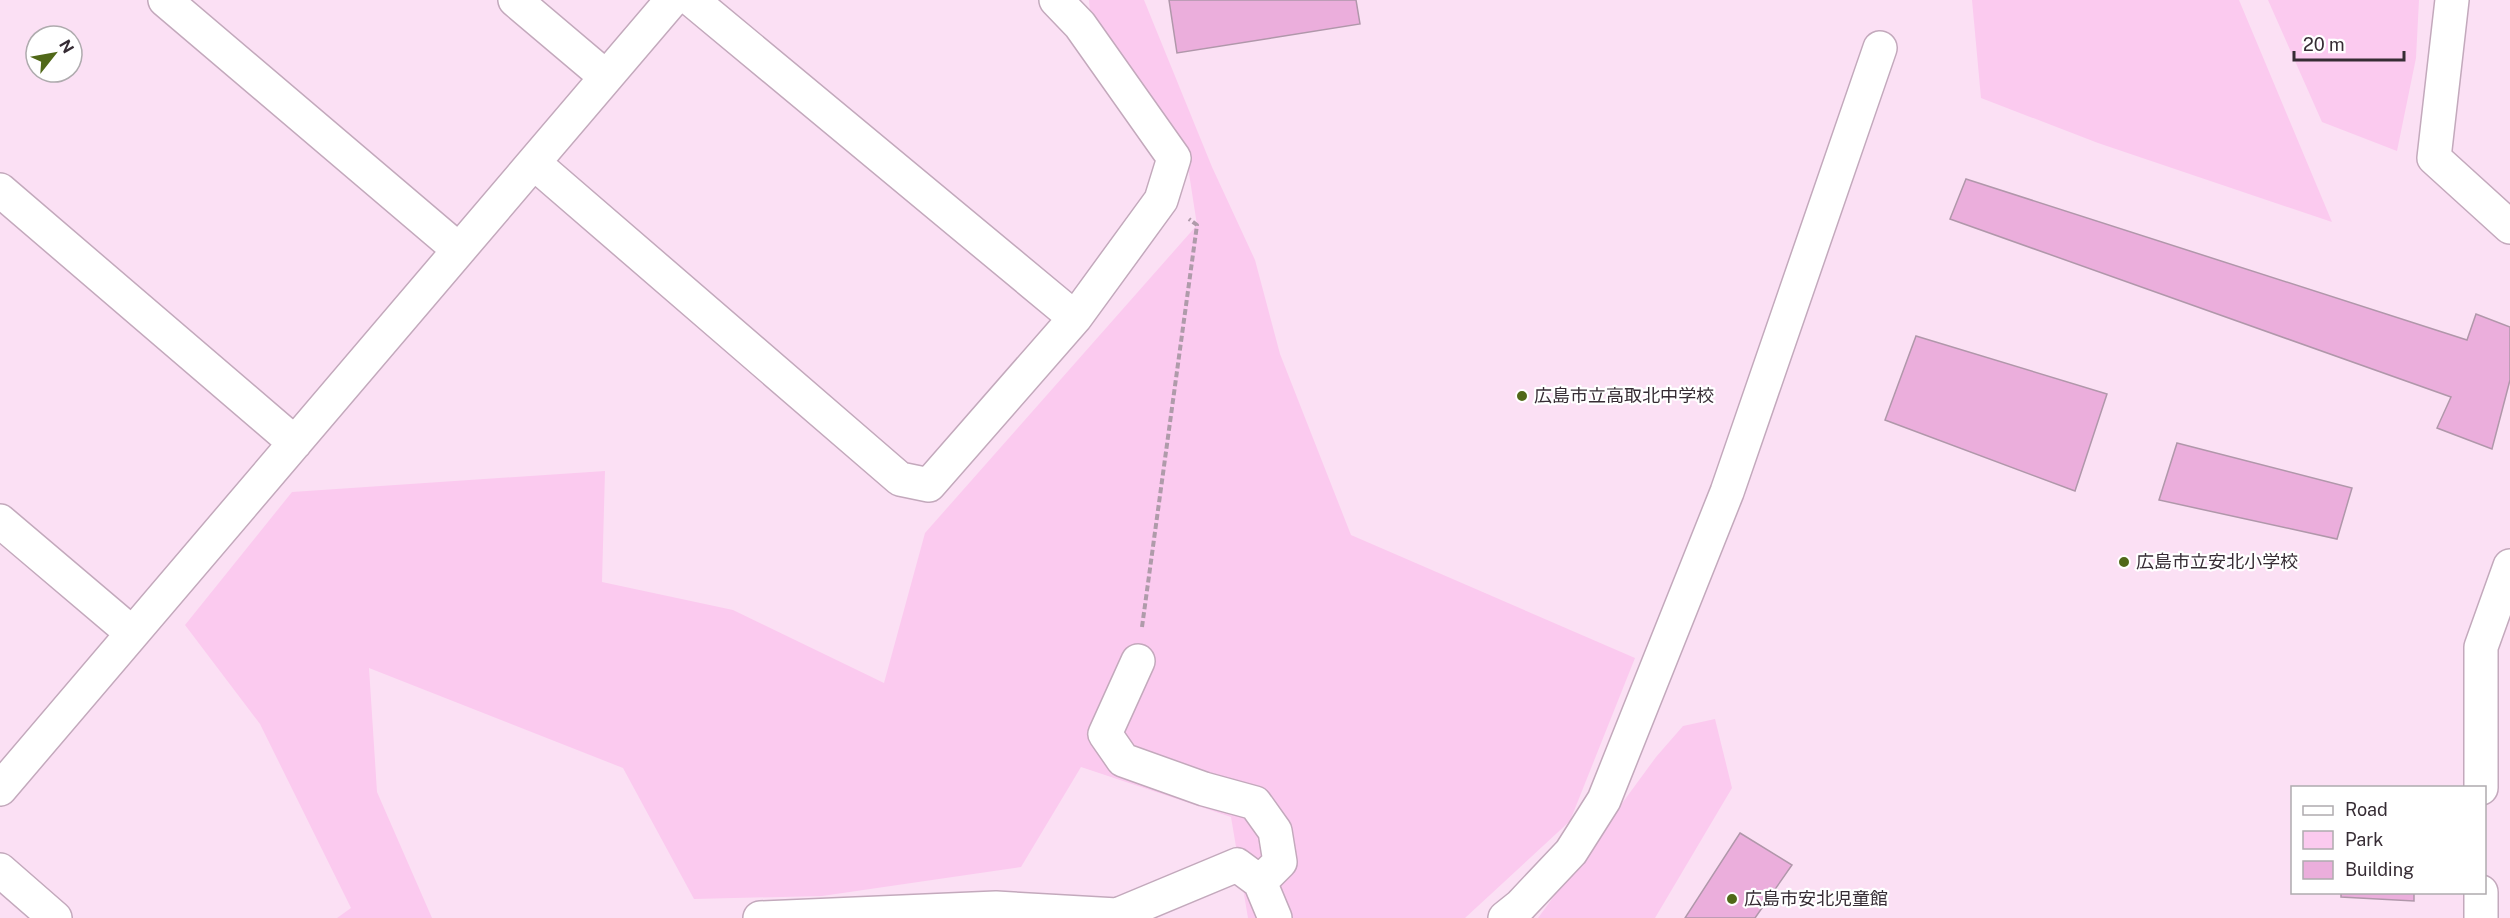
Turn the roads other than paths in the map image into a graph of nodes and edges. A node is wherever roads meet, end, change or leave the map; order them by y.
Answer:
1 (165, 0) edge
2 (515, 0) edge
3 (672, 0) edge
4 (692, 0) edge
5 (1056, 0) edge
6 (2452, 0) edge
7 (1880, 48) dead end
8 (606, 77) junction
9 (534, 163) junction
10 (0, 190) edge
11 (2510, 227) edge
12 (459, 250) junction
13 (1075, 318) junction
14 (295, 443) junction
15 (0, 521) edge
16 (2510, 566) edge
17 (132, 633) junction
18 (1138, 661) road end
19 (2481, 786) edge
20 (0, 789) edge
21 (0, 870) edge
22 (1260, 882) junction
23 (2481, 894) edge
24 (55, 918) edge
25 (760, 918) edge
26 (1275, 918) edge
27 (1505, 918) edge
28 (2481, 918) edge

1 - 12 street
2 - 8 street
3 - 8 street
4 - 13 street
5 - 13 street
6 - 11 street
7 - 27 street
8 - 9 street
9 - 12 street
9 - 13 street
10 - 14 street
12 - 14 street
14 - 17 street
15 - 17 street
16 - 19 street
17 - 20 street
18 - 22 street
21 - 24 street
22 - 25 street
22 - 26 street
23 - 28 street

